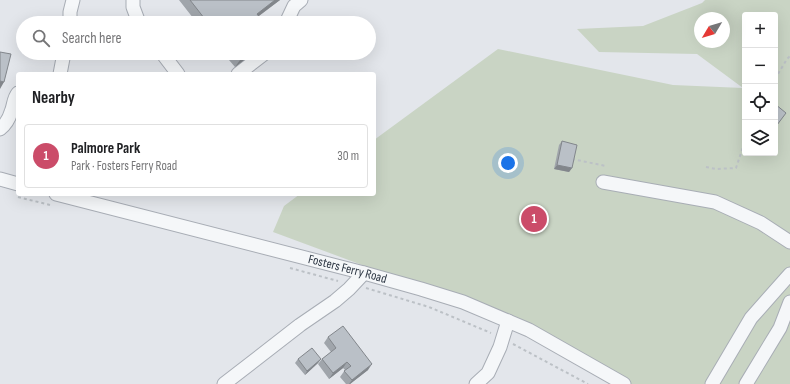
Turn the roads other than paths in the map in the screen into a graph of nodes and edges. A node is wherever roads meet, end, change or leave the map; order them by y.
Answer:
1 (73, 0) edge
2 (133, 0) edge
3 (301, 0) edge
4 (70, 16) edge
5 (136, 16) edge
6 (289, 16) edge
7 (63, 60) edge
8 (167, 60) edge
9 (256, 60) edge
10 (60, 72) edge
11 (176, 72) edge
12 (241, 72) edge
13 (16, 95) edge
14 (0, 129) edge
15 (0, 179) edge
16 (603, 182) dead end
17 (16, 189) edge
18 (55, 200) edge
19 (790, 242) edge
20 (364, 273) junction
21 (790, 274) edge
22 (790, 302) edge
23 (508, 321) junction
24 (617, 382) edge
25 (224, 384) edge
26 (476, 384) edge
27 (712, 384) edge
28 (746, 384) edge

1 - 4 street
2 - 5 street
3 - 6 street
7 - 10 street
8 - 11 street
9 - 12 street
13 - 14 street
15 - 17 street
16 - 19 street
18 - 20 street, Fosters Ferry Road
20 - 23 street, Fosters Ferry Road
20 - 25 street
21 - 27 street
22 - 28 street
23 - 24 street, Fosters Ferry Road
23 - 26 street

